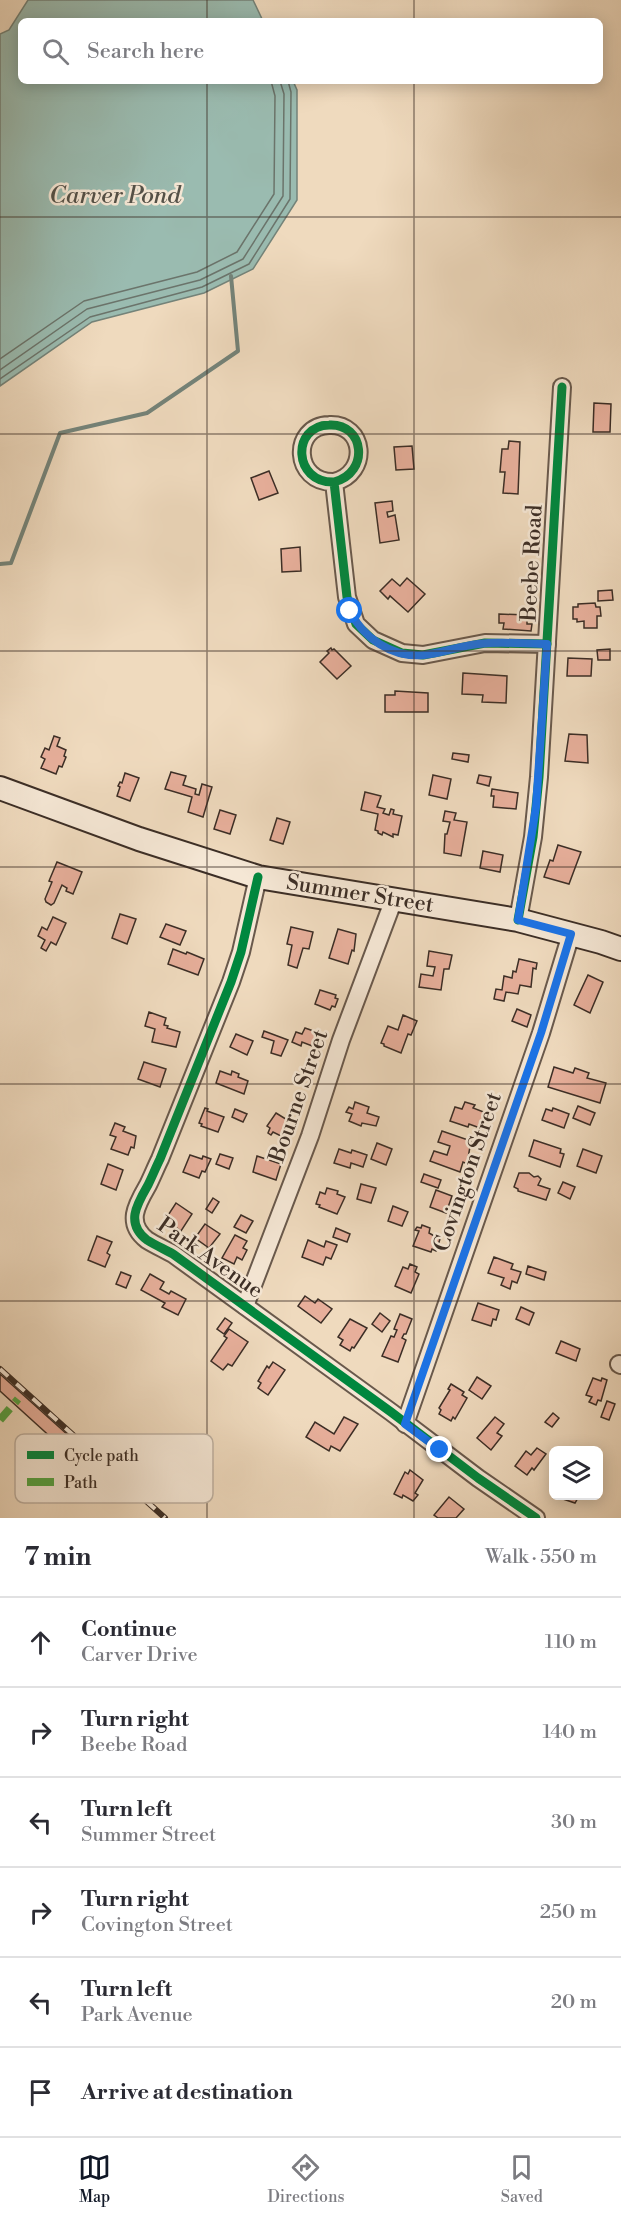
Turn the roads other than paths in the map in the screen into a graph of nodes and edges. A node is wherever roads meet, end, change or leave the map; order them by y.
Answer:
1 (562, 387) dead end
2 (334, 482) dead end
3 (547, 644) junction
4 (0, 788) edge
5 (258, 877) junction
6 (394, 899) junction
7 (518, 920) junction
8 (571, 934) junction
9 (621, 950) edge
10 (245, 1306) junction
11 (405, 1424) junction
12 (536, 1518) edge

1 - 3 street, Beebe Road
2 - 3 street
3 - 7 street, Beebe Road
4 - 5 main road, Summer Street
5 - 6 main road, Summer Street
5 - 10 street, Park Avenue
6 - 7 main road, Summer Street
6 - 10 street, Bourne Street
7 - 8 main road, Summer Street
8 - 9 main road, Summer Street
8 - 11 street, Covington Street
10 - 11 street, Park Avenue
11 - 12 street, Park Avenue

